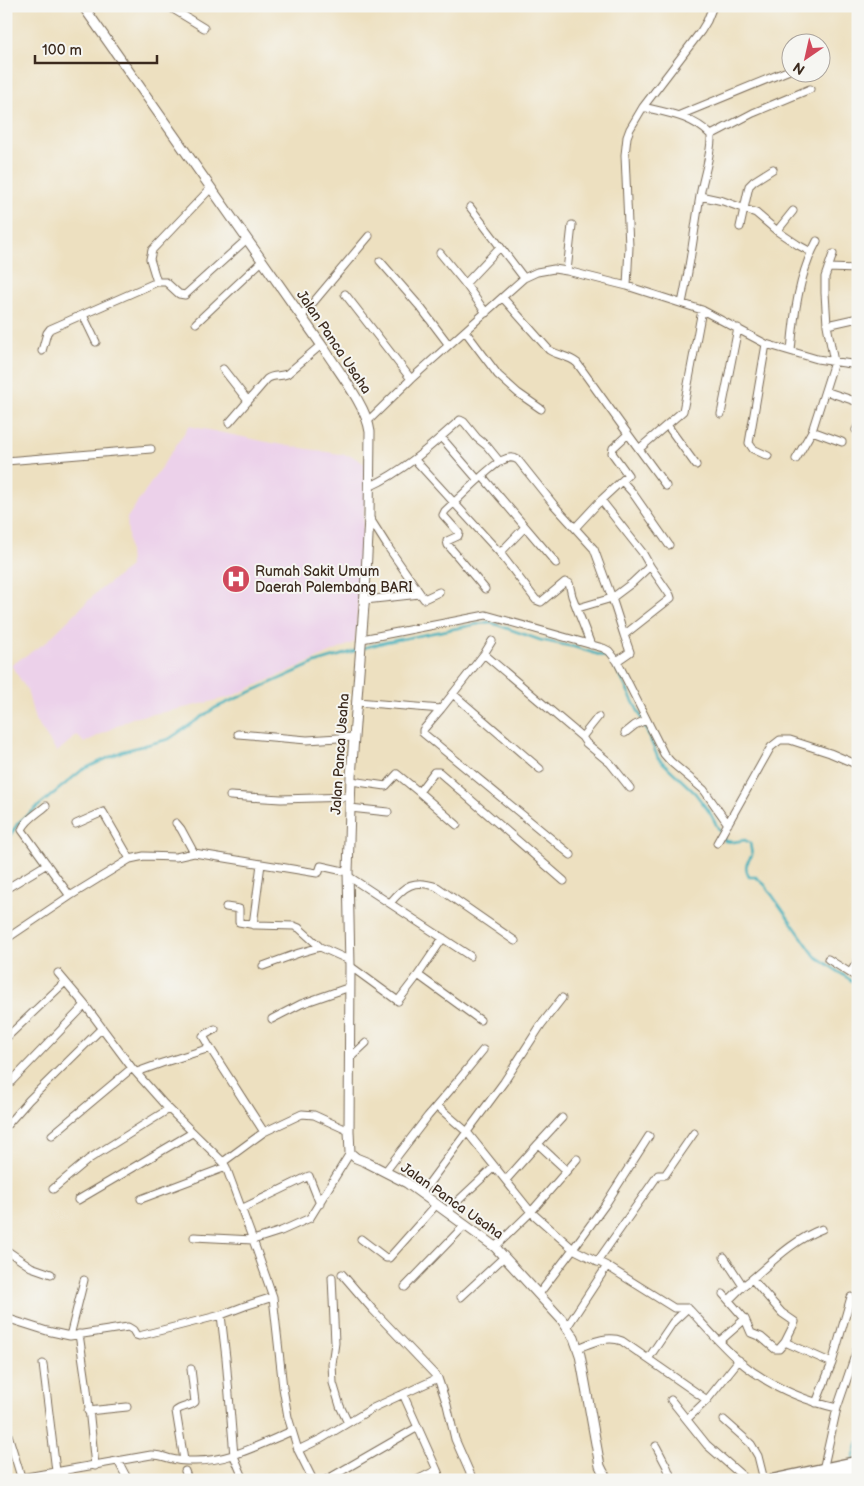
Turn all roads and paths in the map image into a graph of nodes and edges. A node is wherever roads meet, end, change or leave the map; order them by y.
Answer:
1 (168, 6) edge
2 (713, 6) edge
3 (87, 7) edge
4 (204, 28) dead end
5 (782, 73) edge
6 (810, 89) dead end
7 (643, 107) junction
8 (680, 115) junction
9 (711, 135) junction
10 (773, 169) dead end
11 (211, 188) junction
12 (700, 196) junction
13 (470, 207) dead end
14 (744, 209) junction
15 (793, 211) dead end
16 (572, 225) dead end
17 (740, 227) dead end
18 (777, 231) junction
19 (369, 236) dead end
20 (246, 239) junction
21 (818, 241) dead end
22 (500, 246) junction
23 (811, 252) junction
24 (440, 254) dead end
25 (833, 254) dead end
26 (262, 261) junction
27 (380, 261) dead end
28 (828, 268) junction
29 (858, 269) edge
30 (567, 271) junction
31 (524, 278) junction
32 (157, 282) junction
33 (465, 284) junction
34 (627, 286) junction
35 (345, 294) dead end
36 (503, 298) junction
37 (682, 303) junction
38 (702, 310) junction
39 (486, 313) junction
40 (83, 315) junction
41 (301, 317) junction
42 (858, 318) edge
43 (196, 323) dead end
44 (827, 325) junction
45 (738, 328) junction
46 (466, 330) junction
47 (96, 342) dead end
48 (766, 344) junction
49 (321, 345) junction
50 (449, 345) junction
51 (42, 351) dead end
52 (791, 351) junction
53 (834, 362) junction
54 (858, 365) edge
55 (223, 369) dead end
56 (411, 379) junction
57 (825, 391) junction
58 (248, 401) junction
59 (858, 402) edge
60 (541, 409) dead end
61 (721, 414) dead end
62 (368, 421) junction
63 (229, 423) dead end
64 (667, 425) junction
65 (812, 431) junction
66 (628, 434) junction
67 (441, 437) junction
68 (842, 442) dead end
69 (151, 449) dead end
70 (639, 449) junction
71 (768, 456) dead end
72 (415, 460) junction
73 (796, 460) dead end
74 (6, 461) edge
75 (500, 462) junction
76 (696, 465) dead end
77 (480, 478) junction
78 (622, 480) junction
79 (666, 486) dead end
80 (370, 487) junction
81 (601, 500) junction
82 (453, 504) junction
83 (369, 517) junction
84 (525, 527) junction
85 (575, 528) junction
86 (670, 545) dead end
87 (500, 553) junction
88 (556, 563) dead end
89 (650, 566) junction
90 (485, 589) dead end
91 (439, 592) dead end
92 (420, 594) junction
93 (612, 598) junction
94 (364, 600) junction
95 (578, 608) junction
96 (624, 635) junction
97 (362, 641) junction
98 (492, 642) dead end
99 (591, 644) junction
100 (484, 654) junction
101 (617, 661) junction
102 (453, 694) junction
103 (357, 702) junction
104 (441, 709) junction
105 (598, 717) dead end
106 (645, 720) junction
107 (625, 733) dead end
108 (238, 734) dead end
109 (354, 737) junction
110 (582, 737) junction
111 (858, 765) edge
112 (540, 769) dead end
113 (350, 781) junction
114 (630, 788) dead end
115 (419, 792) junction
116 (230, 796) dead end
117 (350, 797) junction
118 (46, 806) dead end
119 (350, 808) junction
120 (388, 812) dead end
121 (176, 823) dead end
122 (76, 824) dead end
123 (728, 824) junction
124 (457, 826) dead end
125 (718, 841) dead end
126 (194, 853) junction
127 (571, 855) dead end
128 (130, 860) junction
129 (47, 864) junction
130 (261, 864) junction
131 (348, 874) junction
132 (564, 881) dead end
133 (6, 886) edge
134 (70, 896) junction
135 (390, 904) junction
136 (226, 907) dead end
137 (253, 924) junction
138 (443, 938) junction
139 (6, 939) edge
140 (515, 941) dead end
141 (320, 947) junction
142 (470, 956) dead end
143 (828, 959) dead end
144 (858, 961) edge
145 (350, 963) junction
146 (263, 966) dead end
147 (58, 973) dead end
148 (850, 973) junction
149 (418, 975) junction
150 (858, 978) edge
151 (66, 982) junction
152 (350, 986) junction
153 (562, 998) dead end
154 (85, 1004) junction
155 (272, 1019) dead end
156 (480, 1020) dead end
157 (102, 1028) junction
158 (215, 1029) dead end
159 (6, 1038) edge
160 (366, 1043) dead end
161 (210, 1048) junction
162 (483, 1050) dead end
163 (350, 1058) junction
164 (134, 1070) junction
165 (6, 1087) edge
166 (437, 1106) junction
167 (168, 1109) junction
168 (562, 1118) dead end
169 (6, 1126) edge
170 (349, 1131) junction
171 (264, 1132) junction
172 (467, 1132) junction
173 (192, 1133) junction
174 (694, 1133) dead end
175 (52, 1135) dead end
176 (649, 1136) dead end
177 (538, 1144) junction
178 (350, 1153) junction
179 (576, 1159) dead end
180 (224, 1164) junction
181 (494, 1166) junction
182 (566, 1170) junction
183 (385, 1172) junction
184 (506, 1180) junction
185 (53, 1189) dead end
186 (421, 1194) junction
187 (141, 1199) dead end
188 (78, 1200) dead end
189 (320, 1204) junction
190 (436, 1205) junction
191 (241, 1209) junction
192 (446, 1212) junction
193 (531, 1212) junction
194 (465, 1225) junction
195 (822, 1229) dead end
196 (194, 1237) dead end
197 (361, 1239) dead end
198 (253, 1240) junction
199 (495, 1247) junction
200 (572, 1249) junction
201 (6, 1250) edge
202 (504, 1257) junction
203 (724, 1258) dead end
204 (597, 1262) junction
205 (606, 1266) junction
206 (51, 1274) dead end
207 (342, 1274) dead end
208 (332, 1277) dead end
209 (752, 1279) junction
210 (84, 1280) dead end
211 (405, 1286) dead end
212 (743, 1286) junction
213 (539, 1294) junction
214 (723, 1294) dead end
215 (273, 1297) junction
216 (461, 1297) dead end
217 (851, 1297) dead end
218 (729, 1300) junction
219 (688, 1308) junction
220 (221, 1315) junction
221 (6, 1318) edge
222 (745, 1318) junction
223 (567, 1326) junction
224 (79, 1334) junction
225 (70, 1336) junction
226 (720, 1341) junction
227 (785, 1342) junction
228 (858, 1346) edge
229 (578, 1348) junction
230 (648, 1359) junction
231 (739, 1360) junction
232 (832, 1363) junction
233 (43, 1364) dead end
234 (191, 1369) dead end
235 (438, 1378) junction
236 (403, 1394) junction
237 (670, 1400) dead end
238 (708, 1400) junction
239 (816, 1403) junction
240 (127, 1407) dead end
241 (837, 1408) junction
242 (88, 1411) junction
243 (687, 1419) junction
244 (724, 1420) dead end
245 (348, 1423) junction
246 (418, 1427) junction
247 (6, 1428) edge
248 (292, 1431) junction
249 (656, 1446) dead end
250 (298, 1450) junction
251 (234, 1456) junction
252 (184, 1460) junction
253 (118, 1461) junction
254 (858, 1462) edge
255 (95, 1466) junction
256 (437, 1470) junction
257 (59, 1471) junction
258 (185, 1472) dead end
259 (858, 1473) edge
260 (824, 1475) edge
261 (21, 1479) edge
262 (64, 1480) edge
263 (128, 1480) edge
264 (188, 1480) edge
265 (244, 1480) edge
266 (313, 1480) edge
267 (326, 1480) edge
268 (417, 1480) edge
269 (441, 1480) edge
270 (473, 1480) edge
271 (606, 1480) edge
272 (672, 1480) edge
273 (746, 1480) edge
274 (764, 1480) edge
275 (774, 1480) edge

1 - 4 street
2 - 7 street
3 - 11 street, Jalan Panca Usaha
5 - 8 street
6 - 9 street
7 - 8 street
7 - 34 street
8 - 9 street
9 - 12 street
10 - 14 street
11 - 20 street, Jalan Panca Usaha
11 - 32 street
12 - 14 street
12 - 37 street
13 - 22 street
14 - 17 street
14 - 18 street
15 - 18 street
16 - 30 street
18 - 23 street
19 - 41 street
20 - 26 street, Jalan Panca Usaha
20 - 32 street
21 - 23 street
22 - 31 street
22 - 33 street
23 - 52 street
24 - 33 street
25 - 28 street
26 - 41 street, Jalan Panca Usaha
26 - 43 street
27 - 50 street
28 - 29 street
28 - 44 street
30 - 31 street
30 - 34 street
31 - 36 street
32 - 40 street
33 - 39 street
34 - 37 street
35 - 56 street
36 - 39 street
36 - 66 street
37 - 38 street
38 - 45 street
38 - 64 street
39 - 46 street
40 - 47 street
40 - 51 street
41 - 49 street, Jalan Panca Usaha
42 - 44 street
44 - 53 street
45 - 48 street
45 - 61 street
46 - 50 street
46 - 60 street
48 - 52 street
48 - 71 street
49 - 58 street
49 - 62 street, Jalan Panca Usaha
50 - 56 street
52 - 53 street
53 - 54 street
53 - 57 street
55 - 58 street
56 - 62 street
57 - 59 street
57 - 65 street
58 - 63 street
62 - 80 street, Jalan Panca Usaha
64 - 70 street
64 - 76 street
65 - 68 street
65 - 73 street
66 - 70 street
66 - 78 street
67 - 72 street
67 - 75 street
67 - 77 street
69 - 74 street
70 - 79 street
72 - 80 street
72 - 82 street
75 - 77 street
75 - 85 street
77 - 82 street
77 - 84 street
78 - 81 street
78 - 86 street
80 - 83 street, Jalan Panca Usaha
81 - 85 street
81 - 89 street
82 - 87 street
82 - 90 street
83 - 92 street
83 - 94 street, Jalan Panca Usaha
84 - 87 street
84 - 88 street
85 - 93 street
87 - 95 street
89 - 93 street
89 - 96 street
91 - 92 street
92 - 94 street
93 - 95 street
93 - 96 street
94 - 97 street, Jalan Panca Usaha
95 - 99 street
96 - 101 street
97 - 99 street
97 - 103 street, Jalan Panca Usaha
98 - 100 street
99 - 101 street
100 - 102 street
100 - 110 street
101 - 106 street
102 - 104 street
102 - 112 street
103 - 104 street
103 - 109 street, Jalan Panca Usaha
104 - 127 street
105 - 110 street
106 - 107 street
106 - 123 street
108 - 109 street
109 - 113 street, Jalan Panca Usaha
110 - 114 street
111 - 123 street
113 - 115 street
113 - 117 street, Jalan Panca Usaha
115 - 124 street
115 - 132 street
116 - 117 street
117 - 119 street, Jalan Panca Usaha
118 - 129 street
119 - 120 street
119 - 131 street, Jalan Panca Usaha
121 - 126 street
122 - 128 street
123 - 125 street
126 - 128 street
126 - 130 street
128 - 134 street
129 - 133 street
129 - 134 street
130 - 131 street
130 - 137 street
131 - 135 street
131 - 145 street, Jalan Panca Usaha
134 - 139 street
135 - 138 street
135 - 140 street
136 - 137 street
137 - 141 street
138 - 142 street
138 - 149 street
141 - 145 street
141 - 146 street
143 - 148 street
144 - 148 street
145 - 149 street
145 - 152 street, Jalan Panca Usaha
147 - 151 street
148 - 150 street
149 - 156 street
151 - 154 street
151 - 159 street
152 - 155 street
152 - 163 street, Jalan Panca Usaha
153 - 172 street
154 - 157 street
154 - 165 street
157 - 164 street
157 - 169 street
158 - 161 street
160 - 163 street
161 - 164 street
161 - 171 street
162 - 166 street
163 - 170 street, Jalan Panca Usaha
164 - 167 street
164 - 175 street
166 - 172 street
166 - 183 street
167 - 173 street
167 - 185 street
168 - 177 street
170 - 171 street
170 - 178 street, Jalan Panca Usaha
171 - 180 street
172 - 181 street
172 - 186 street
173 - 180 street
173 - 188 street
174 - 204 street
176 - 200 street
177 - 182 street
177 - 184 street
178 - 183 street, Jalan Panca Usaha
178 - 189 street
179 - 182 street
180 - 187 street
180 - 191 street
181 - 184 street
181 - 192 street
182 - 193 street
183 - 186 street, Jalan Panca Usaha
184 - 193 street
186 - 190 street, Jalan Panca Usaha
189 - 191 street
189 - 198 street
190 - 192 street, Jalan Panca Usaha
190 - 197 street
191 - 198 street
192 - 194 street, Jalan Panca Usaha
193 - 199 street
193 - 200 street
194 - 199 street, Jalan Panca Usaha
194 - 211 street
195 - 209 street
196 - 198 street
198 - 215 street
199 - 202 street, Jalan Panca Usaha
200 - 204 street
200 - 213 street
201 - 206 street
202 - 213 street, Jalan Panca Usaha
202 - 216 street
203 - 212 street
204 - 205 street
205 - 219 street
205 - 223 street
207 - 235 street
208 - 245 street
209 - 212 street
209 - 227 street
210 - 225 street
212 - 218 street
213 - 223 street, Jalan Panca Usaha
214 - 218 street
215 - 220 street
215 - 248 street
217 - 232 street
218 - 222 street
219 - 226 street
219 - 230 street
220 - 224 street
220 - 251 street
221 - 225 street
222 - 226 street
222 - 227 street
223 - 229 street, Jalan Panca Usaha
224 - 225 street
224 - 242 street
226 - 231 street
227 - 232 street
228 - 241 street
229 - 230 street
229 - 271 street, Jalan Panca Usaha
230 - 238 street
231 - 238 street
231 - 239 street
232 - 239 street
233 - 257 street
234 - 252 street
235 - 236 street
235 - 270 street
236 - 245 street
236 - 246 street
237 - 243 street
238 - 243 street
239 - 241 street
240 - 242 street
241 - 260 street
242 - 255 street
243 - 273 street
244 - 274 street
245 - 250 street
246 - 256 street
246 - 267 street
247 - 261 street
248 - 250 street
248 - 251 street
249 - 272 street
250 - 266 street
251 - 252 street
251 - 265 street
252 - 253 street
253 - 255 street
253 - 263 street
254 - 260 highway
255 - 257 street
256 - 268 street
256 - 269 street
257 - 261 street
257 - 262 street
258 - 264 street
259 - 260 highway
260 - 275 highway

